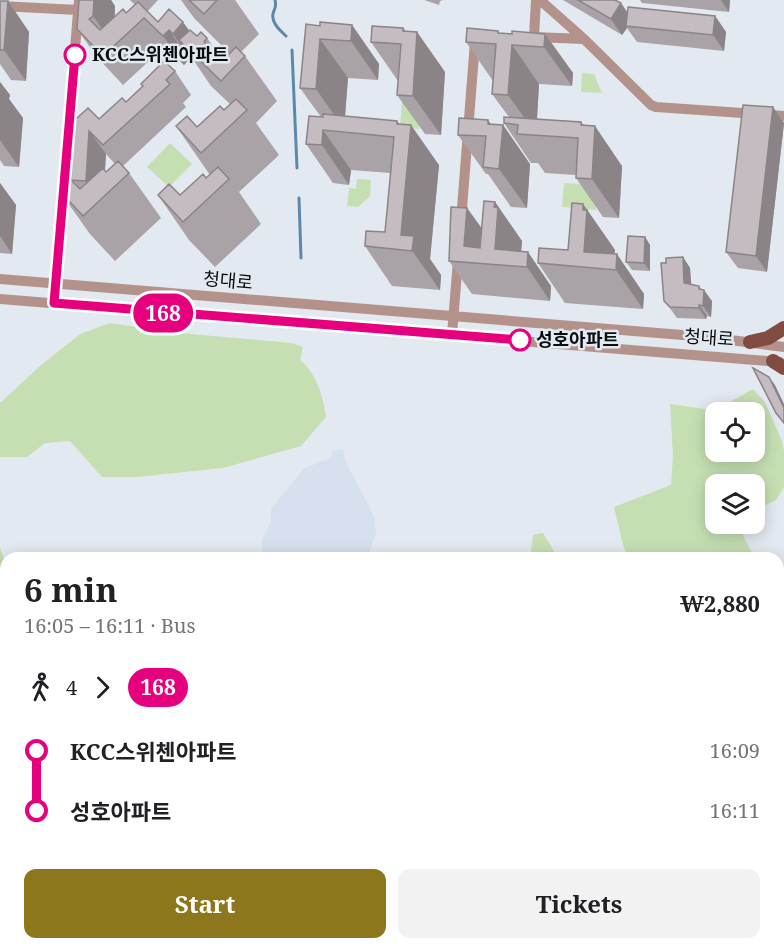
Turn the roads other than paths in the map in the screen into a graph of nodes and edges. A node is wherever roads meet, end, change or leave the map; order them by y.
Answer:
1 (538, 0) edge
2 (78, 5) edge
3 (0, 6) edge
4 (482, 34) edge
5 (523, 36) edge
6 (534, 37) junction
7 (584, 39) junction
8 (784, 117) edge
9 (460, 230) edge
10 (459, 251) edge
11 (0, 279) edge
12 (55, 284) junction
13 (0, 299) edge
14 (54, 303) junction
15 (453, 316) junction
16 (784, 328) edge
17 (452, 334) junction
18 (664, 334) junction
19 (750, 342) junction
20 (784, 347) edge
21 (664, 351) junction
22 (780, 364) edge

1 - 6 street
1 - 7 street
2 - 3 street
2 - 12 street
4 - 9 street
5 - 6 street
6 - 7 street
7 - 8 street
10 - 15 street
11 - 12 street, 청대로
12 - 14 street
12 - 15 street, 청대로
13 - 14 street, 청대로
14 - 17 street, 청대로
15 - 17 street
15 - 18 street, 청대로
16 - 19 main road
17 - 21 street, 청대로
18 - 19 street, 청대로
18 - 21 street
19 - 20 street, 청대로
21 - 22 street, 청대로

